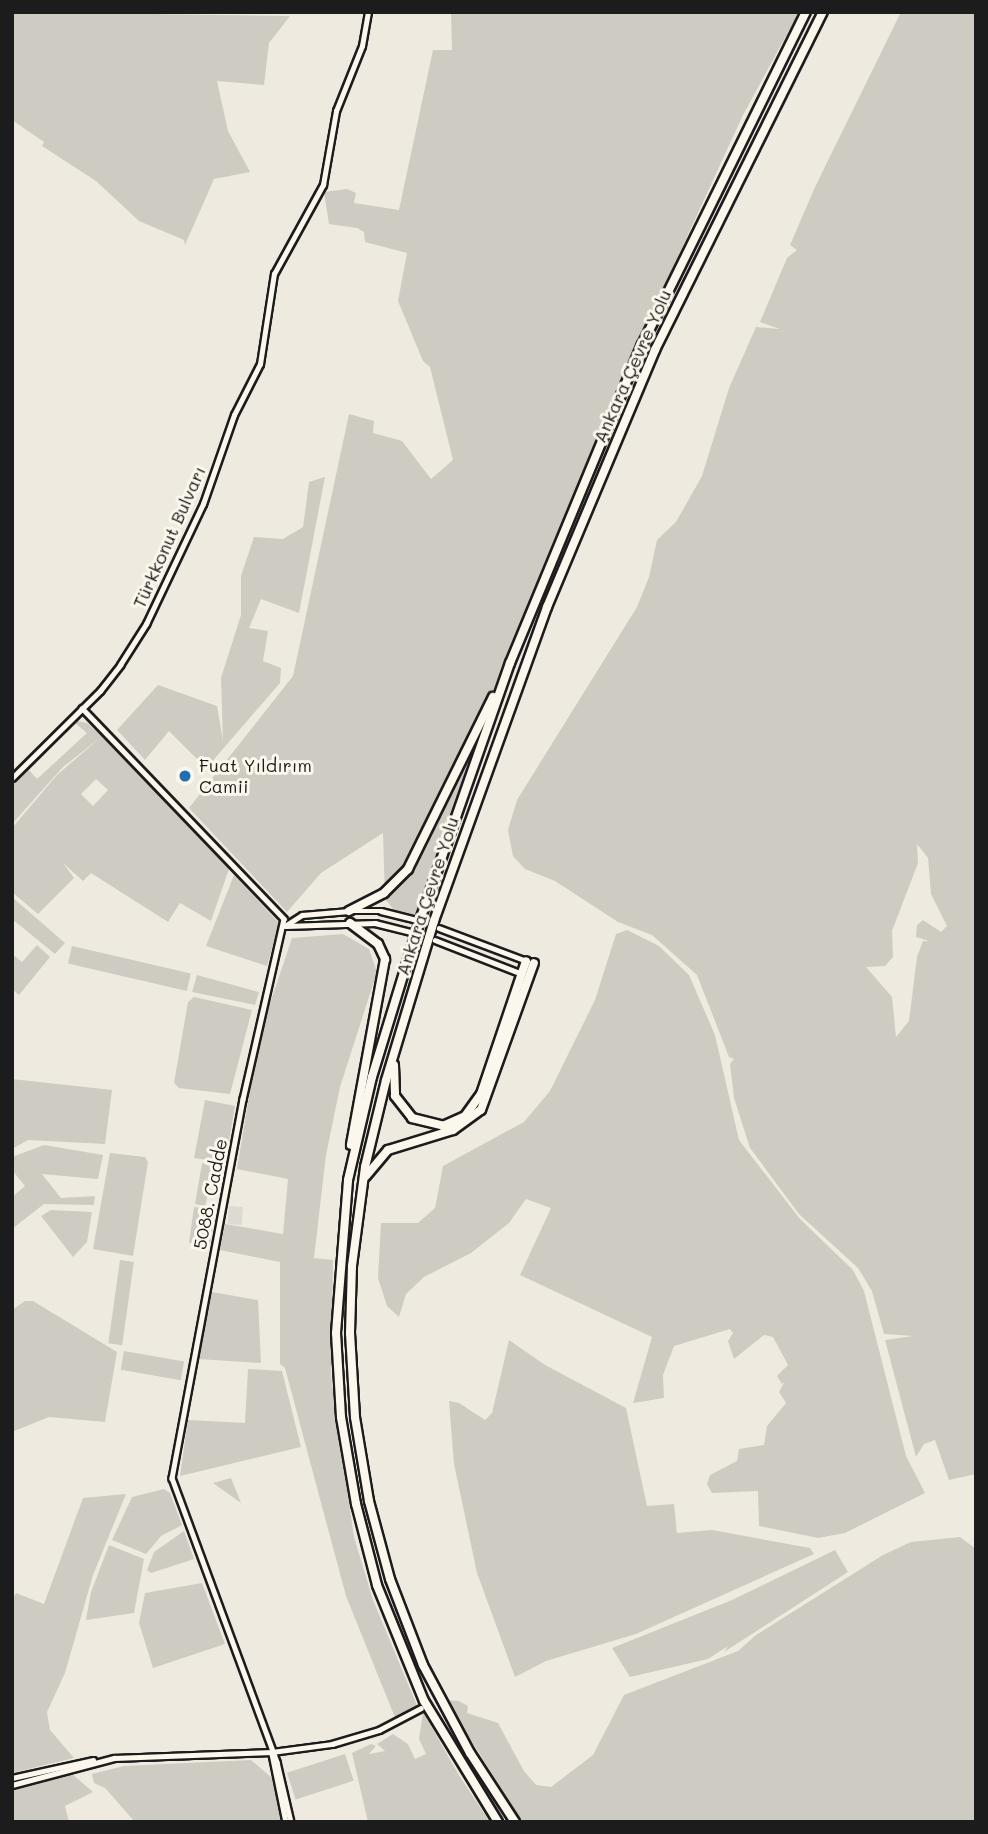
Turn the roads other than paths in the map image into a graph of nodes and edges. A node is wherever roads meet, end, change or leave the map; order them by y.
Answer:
1 (368, 12) edge
2 (806, 12) edge
3 (822, 12) edge
4 (510, 663) junction
5 (82, 708) junction
6 (12, 778) edge
7 (349, 911) junction
8 (413, 919) dead end
9 (350, 923) junction
10 (285, 926) junction
11 (439, 928) dead end
12 (410, 932) dead end
13 (435, 940) dead end
14 (530, 962) joint
15 (525, 975) junction
16 (403, 1021) junction
17 (363, 1179) junction
18 (348, 1181) junction
19 (425, 1706) junction
20 (272, 1752) junction
21 (84, 1763) junction
22 (12, 1778) edge
23 (12, 1785) edge
24 (288, 1822) edge
25 (498, 1822) edge
26 (515, 1822) edge

1 - 5 street, Türkkonut Bulvarı
2 - 4 highway, Ankara Çevre Yolu
3 - 16 highway, Ankara Çevre Yolu
4 - 7 highway
4 - 18 highway, Ankara Çevre Yolu
5 - 6 street, Türkkonut Bulvarı
5 - 10 street
7 - 8 street
7 - 10 street
9 - 10 street
9 - 12 street
9 - 18 highway
10 - 20 street, 5088. Cadde
11 - 14 street
13 - 15 street
14 - 15 highway
15 - 16 highway
15 - 17 highway
16 - 17 highway, Ankara Çevre Yolu
17 - 26 highway, Ankara Çevre Yolu
18 - 19 highway, Ankara Çevre Yolu
19 - 20 street
19 - 25 highway, Ankara Çevre Yolu
20 - 21 street
20 - 24 street, 5088. Cadde
21 - 22 street
21 - 23 street

